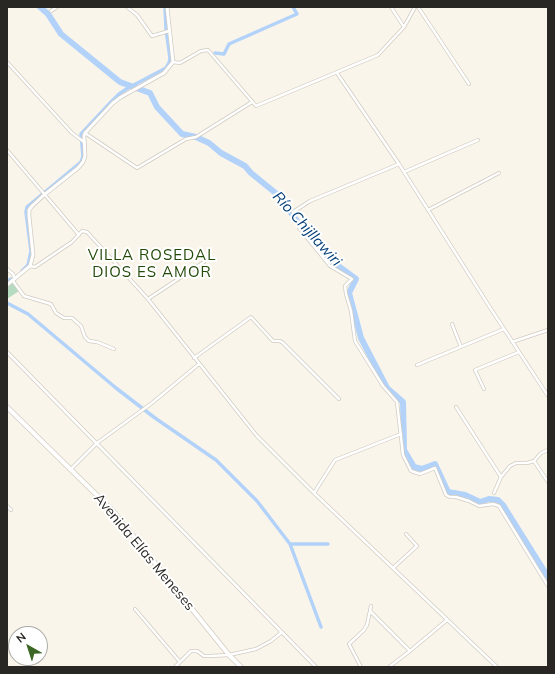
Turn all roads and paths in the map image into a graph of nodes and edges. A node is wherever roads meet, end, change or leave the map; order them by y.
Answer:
1 (57, 7) edge
2 (127, 7) edge
3 (167, 7) edge
4 (391, 7) edge
5 (415, 7) edge
6 (418, 7) edge
7 (51, 11) dead end
8 (404, 27) junction
9 (167, 31) junction
10 (7, 62) edge
11 (173, 62) junction
12 (337, 73) junction
13 (469, 84) dead end
14 (252, 102) junction
15 (85, 133) junction
16 (478, 140) dead end
17 (83, 141) junction
18 (7, 150) edge
19 (399, 164) junction
20 (404, 172) junction
21 (499, 173) dead end
22 (44, 195) junction
23 (428, 210) junction
24 (293, 212) dead end
25 (299, 228) dead end
26 (79, 235) junction
27 (204, 262) dead end
28 (30, 266) junction
29 (7, 269) edge
30 (14, 280) junction
31 (7, 285) edge
32 (148, 299) junction
33 (452, 324) dead end
34 (504, 329) junction
35 (548, 330) edge
36 (512, 342) junction
37 (461, 347) junction
38 (114, 349) dead end
39 (7, 352) edge
40 (519, 352) junction
41 (194, 358) junction
42 (199, 364) junction
43 (418, 365) dead end
44 (484, 389) dead end
45 (548, 396) edge
46 (339, 399) dead end
47 (7, 407) edge
48 (456, 407) dead end
49 (401, 434) junction
50 (97, 444) junction
51 (548, 450) edge
52 (534, 461) junction
53 (71, 469) junction
54 (502, 477) junction
55 (548, 482) edge
56 (314, 493) junction
57 (494, 493) dead end
58 (7, 506) edge
59 (11, 510) dead end
60 (406, 534) dead end
61 (393, 568) junction
62 (548, 586) edge
63 (371, 606) dead end
64 (135, 609) dead end
65 (370, 611) junction
66 (447, 620) junction
67 (282, 632) junction
68 (410, 651) junction
69 (229, 655) junction
70 (180, 662) junction
71 (175, 667) edge
72 (241, 667) edge
73 (316, 667) edge
74 (362, 667) edge
75 (389, 667) edge
76 (497, 667) edge

1 - 7 street
2 - 9 street
3 - 9 street
4 - 8 street
5 - 8 street
6 - 13 street
8 - 12 street
9 - 11 street
10 - 17 street
11 - 14 street
11 - 15 street
12 - 14 street
12 - 19 street
14 - 15 street
15 - 17 street
16 - 20 street
17 - 22 street
18 - 22 street
19 - 20 street
19 - 24 street
20 - 23 street
21 - 23 street
22 - 26 street
22 - 28 street
23 - 34 street
25 - 49 street
26 - 28 street
26 - 32 street
27 - 32 street
28 - 30 street
29 - 30 street
30 - 31 street
30 - 38 street
32 - 41 street
33 - 37 street
34 - 36 street
34 - 37 street
35 - 36 street
36 - 40 street
37 - 43 street
39 - 50 street
40 - 44 street
40 - 45 street
41 - 42 street
41 - 46 street
42 - 50 street
42 - 56 street
47 - 53 main road, Avenida Elías Meneses
48 - 54 street
49 - 56 street
49 - 62 street
50 - 53 street
50 - 67 street
51 - 52 street
52 - 54 street
52 - 55 street
53 - 69 main road, Avenida Elías Meneses
54 - 57 street
56 - 61 street
58 - 59 street
60 - 61 street
61 - 66 street
63 - 65 street
64 - 70 street
65 - 68 street
65 - 74 street
66 - 68 street
66 - 76 street
67 - 69 street
67 - 73 street
68 - 75 street
69 - 70 street
69 - 72 main road, Avenida Elías Meneses
70 - 71 street

